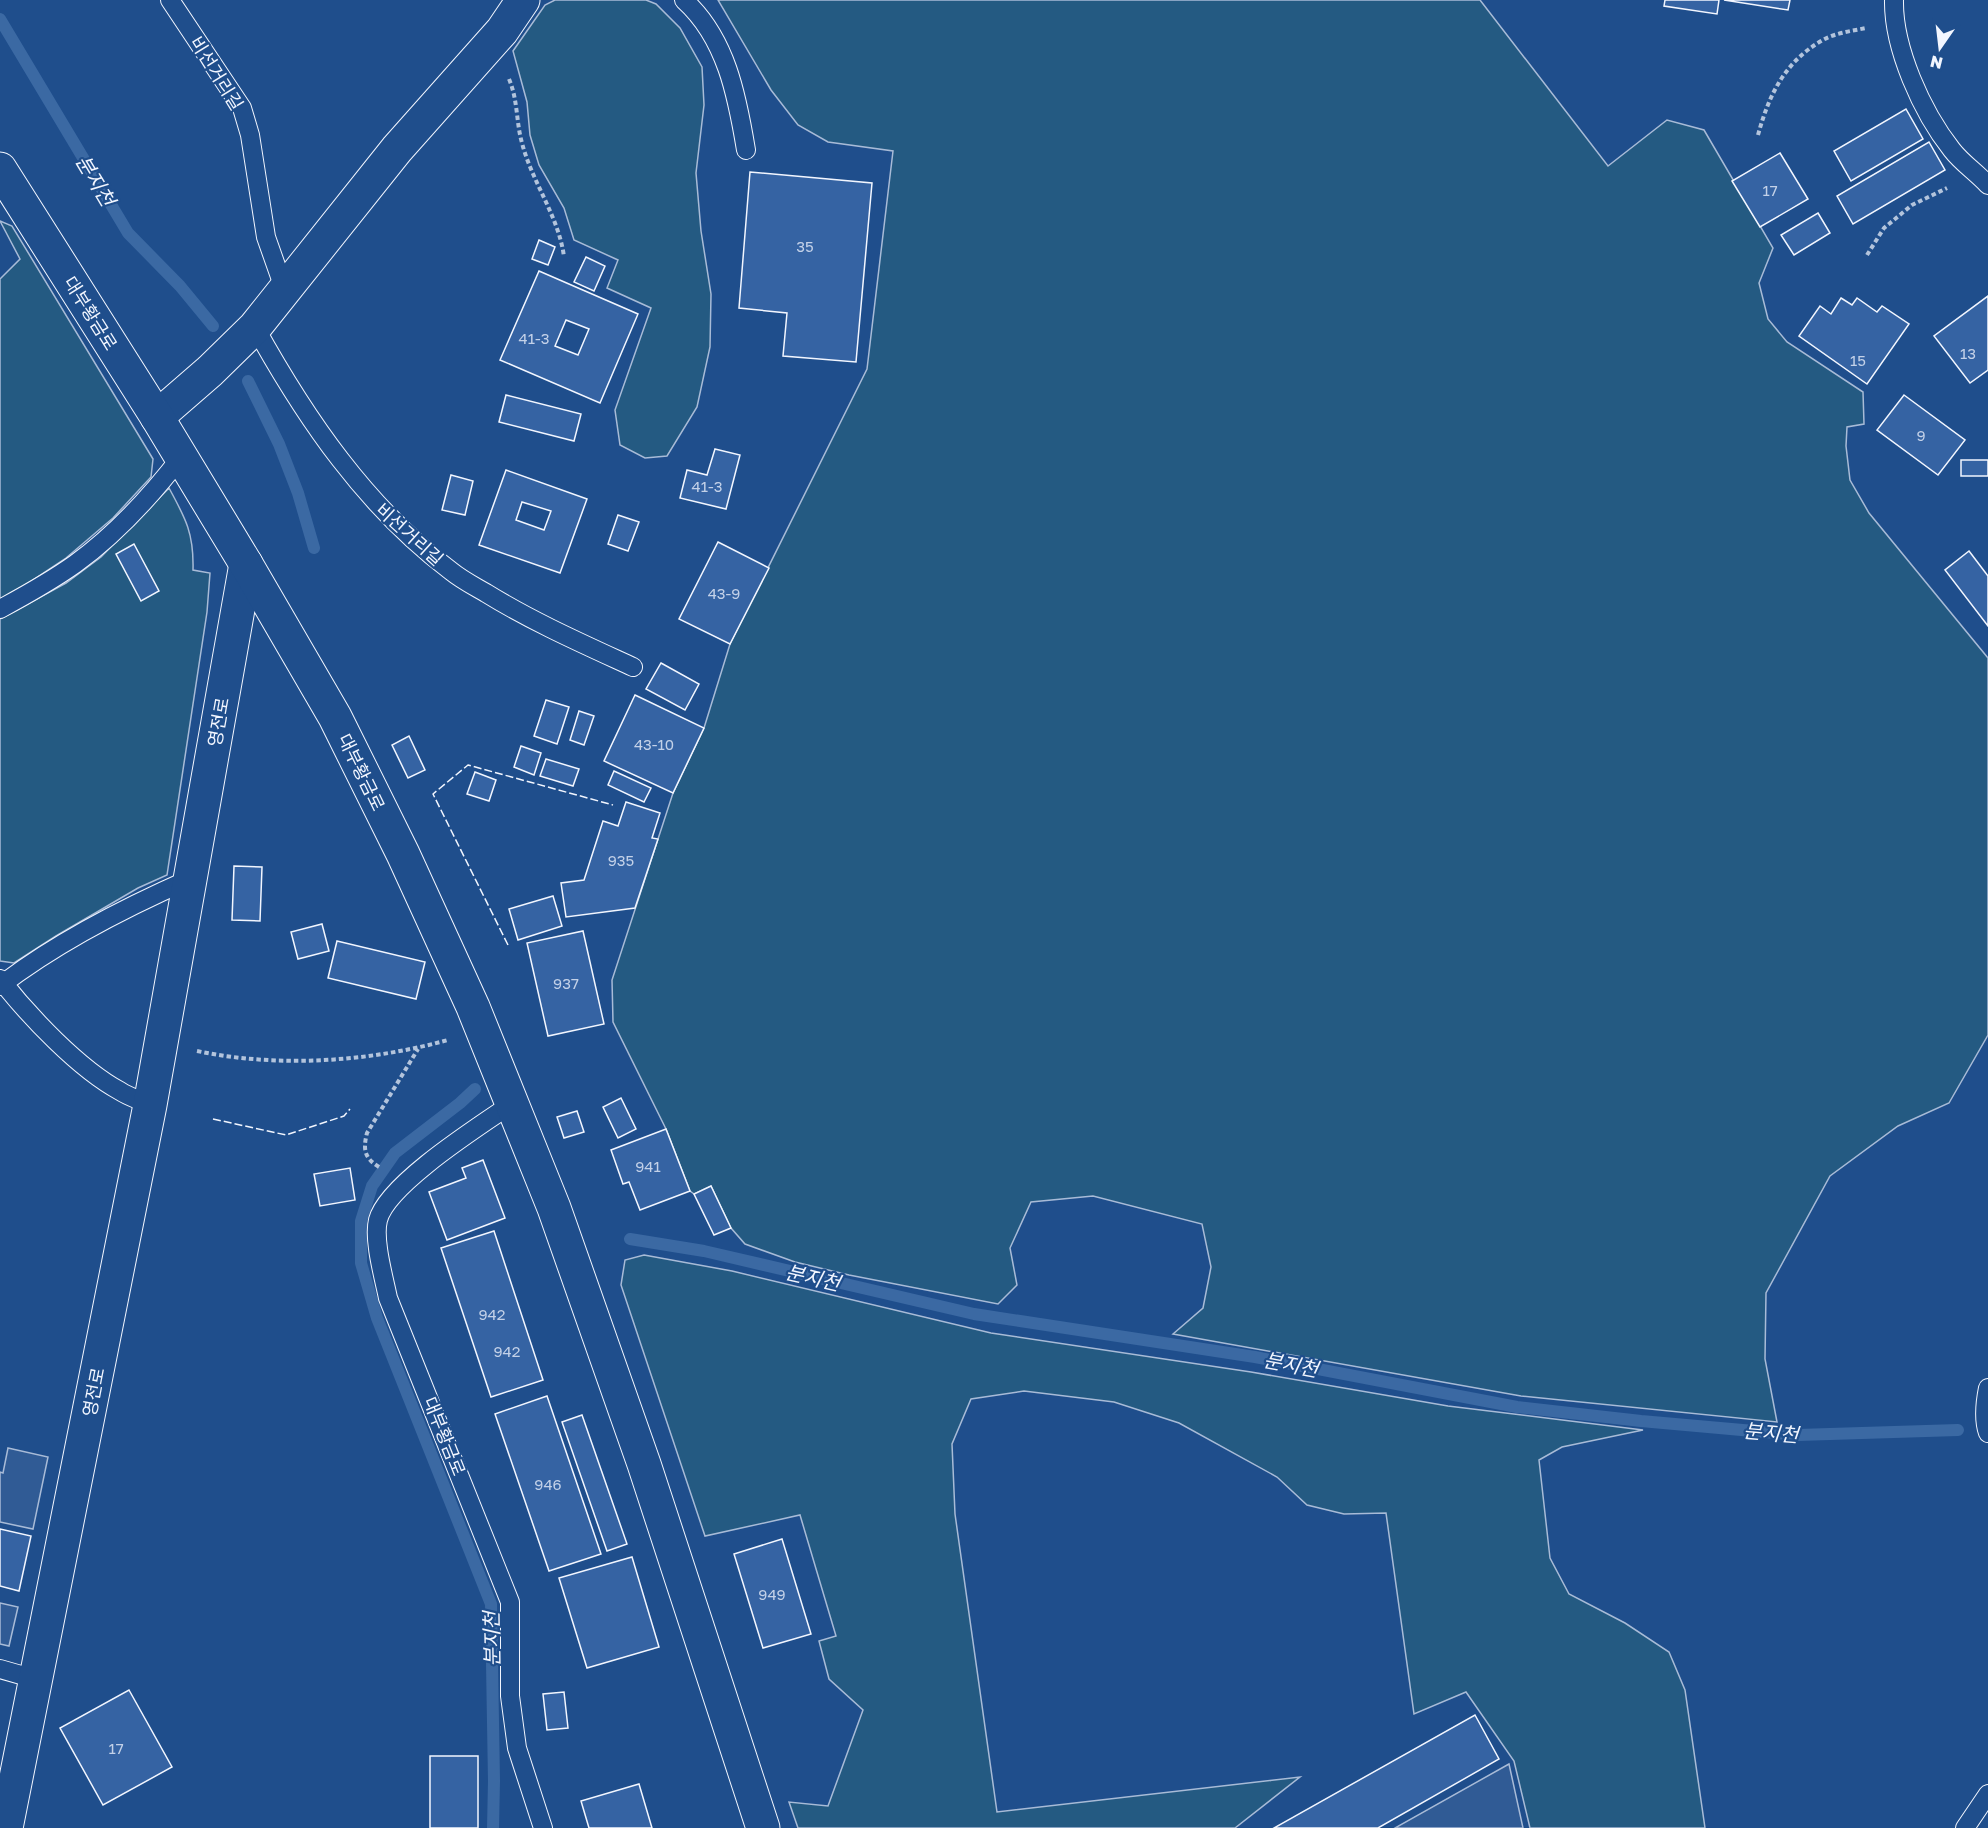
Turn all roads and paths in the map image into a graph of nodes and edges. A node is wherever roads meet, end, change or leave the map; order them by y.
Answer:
1 (170, 0) edge
2 (523, 0) edge
3 (684, 0) edge
4 (1894, 0) edge
5 (1897, 26) junction
6 (488, 46) junction
7 (1758, 135) dead end
8 (746, 150) dead end
9 (2, 176) edge
10 (1983, 180) edge
11 (1868, 255) dead end
12 (564, 257) dead end
13 (285, 291) junction
14 (255, 327) junction
15 (157, 417) junction
16 (181, 457) junction
17 (246, 564) junction
18 (0, 609) edge
19 (633, 667) dead end
20 (190, 879) junction
21 (1, 983) edge
22 (451, 1039) dead end
23 (161, 1044) junction
24 (418, 1048) junction
25 (513, 1103) junction
26 (150, 1105) junction
27 (372, 1162) dead end
28 (1988, 1388) edge
29 (1988, 1433) edge
30 (0, 1669) edge
31 (35, 1679) junction
32 (1988, 1794) edge
33 (6, 1828) edge
34 (543, 1828) edge
35 (763, 1828) edge
36 (1965, 1828) edge

1 - 13 lane, 비선거리길
2 - 6 street
3 - 8 lane
4 - 5 lane
5 - 7 path
5 - 10 lane
6 - 12 path
6 - 13 street
9 - 15 street, 대부황금로
10 - 11 path
13 - 14 street
14 - 15 street
14 - 19 lane, 비선거리길
15 - 16 street, 대부황금로
16 - 17 street, 대부황금로
16 - 18 lane
17 - 20 street, 영전로
17 - 25 street, 대부황금로
20 - 21 lane
20 - 23 street, 영전로
21 - 26 lane
22 - 24 path
23 - 24 path
23 - 26 street, 영전로
24 - 27 path
25 - 34 lane, 대부황금로
25 - 35 street, 대부황금로
26 - 31 street, 영전로
28 - 29 lane
30 - 31 lane
31 - 33 street, 영전로
32 - 36 lane

